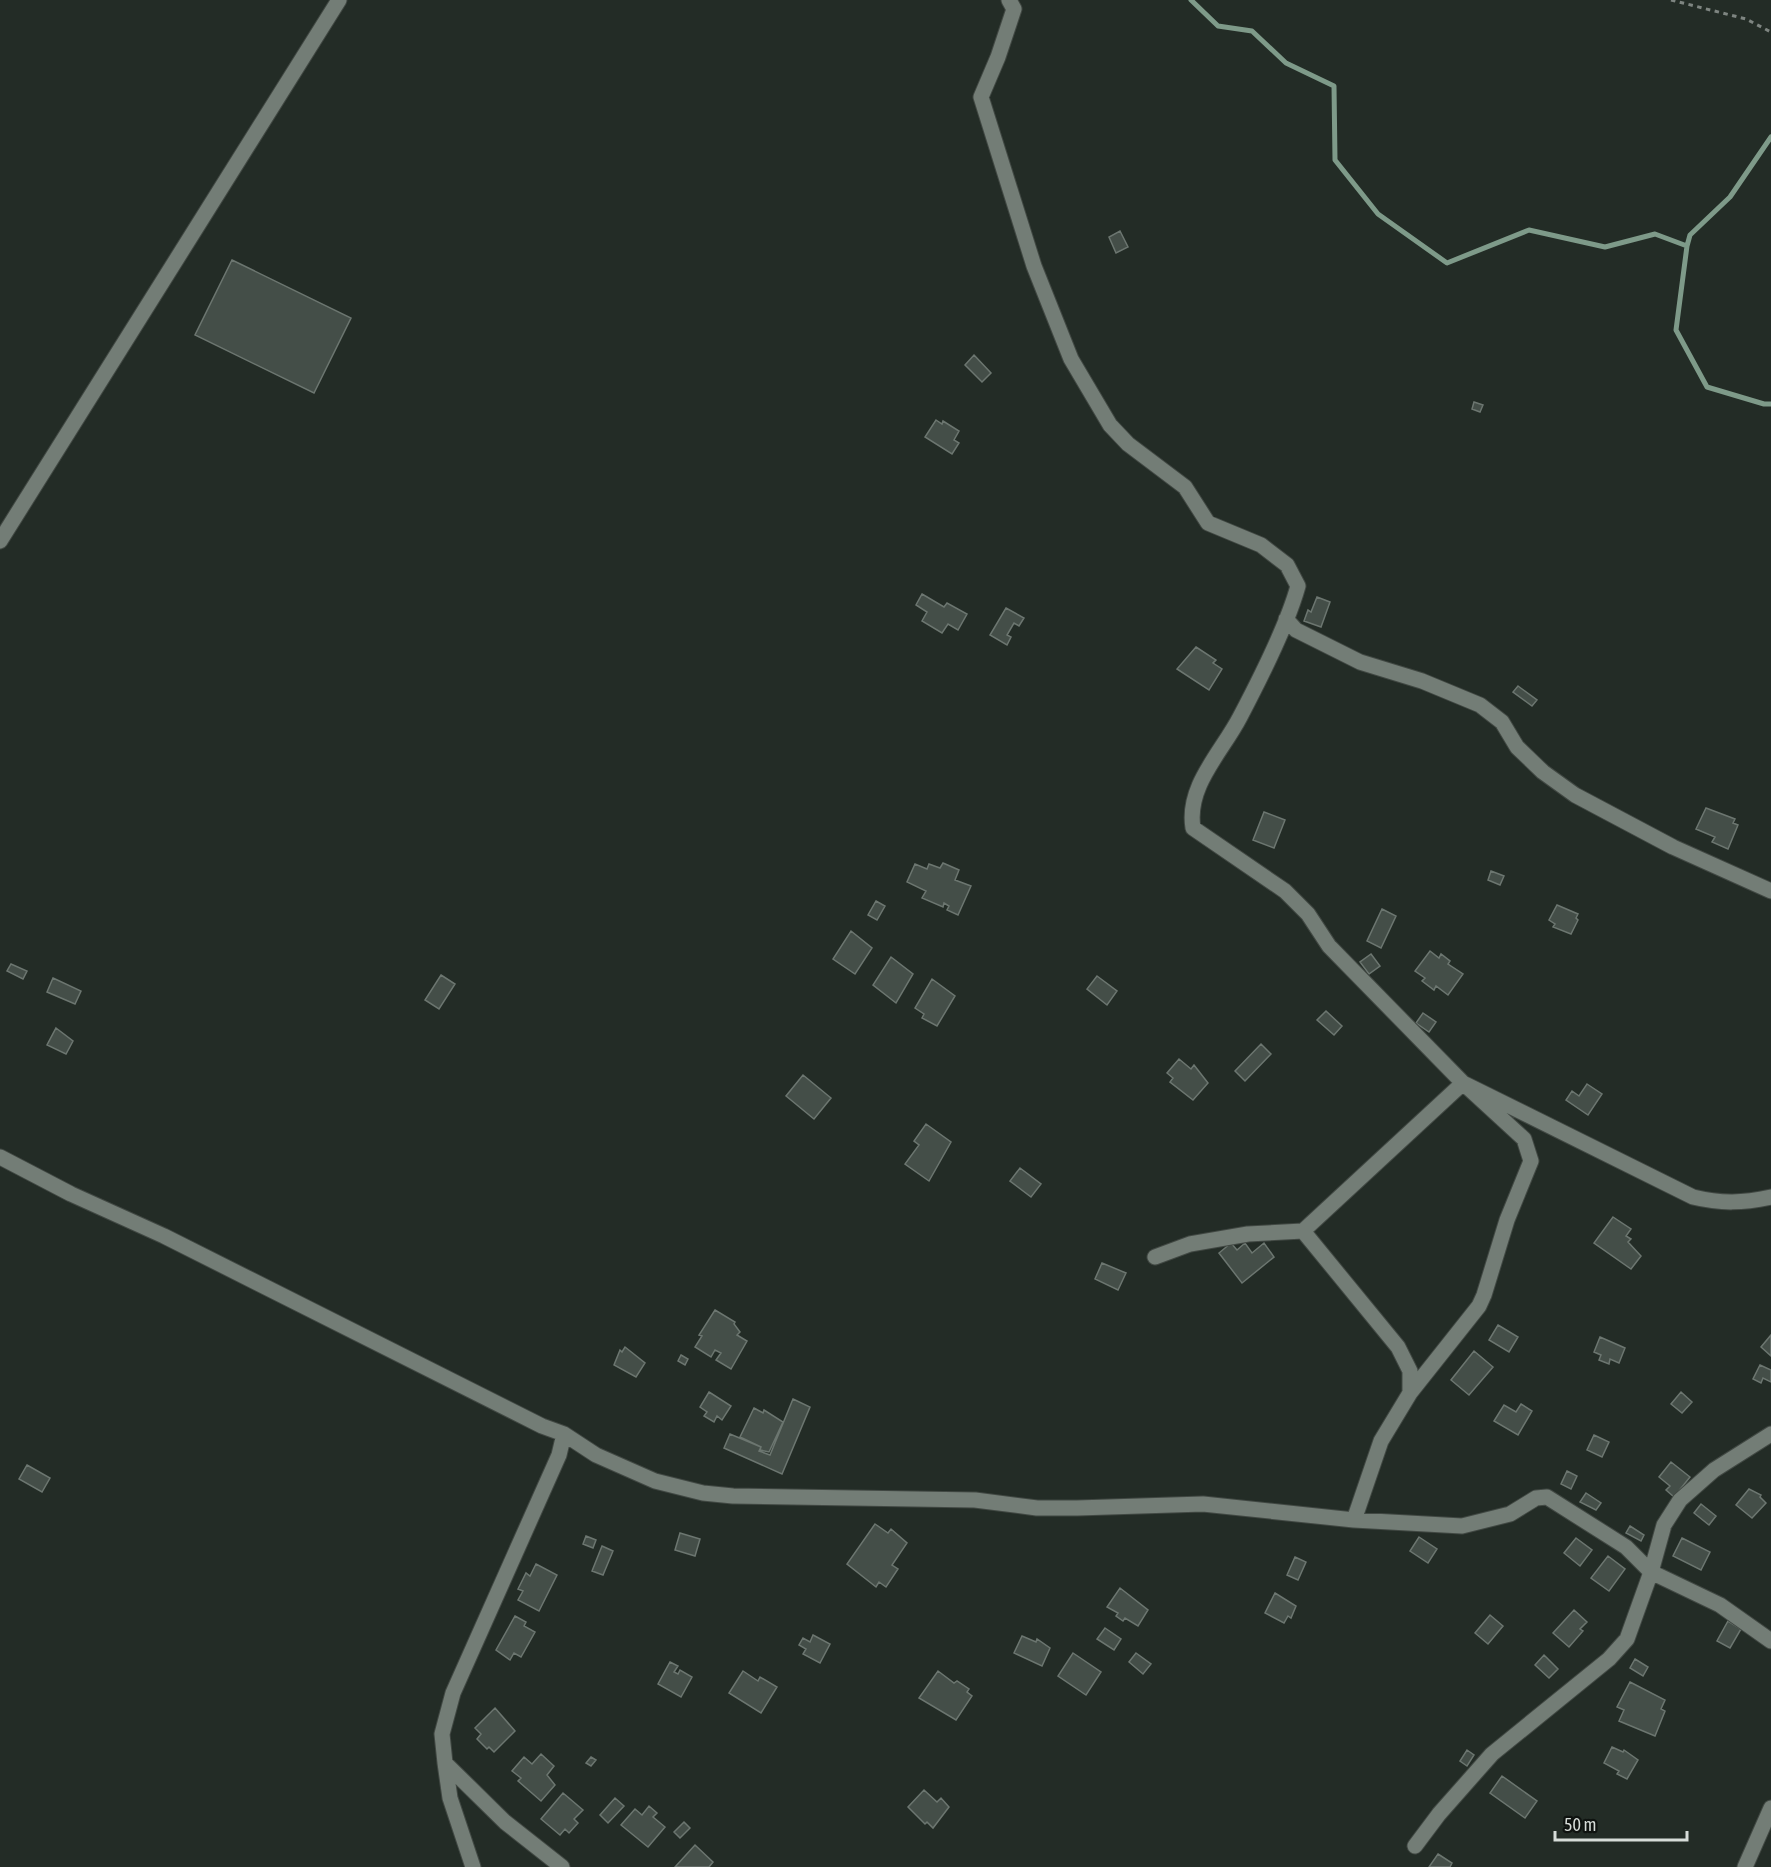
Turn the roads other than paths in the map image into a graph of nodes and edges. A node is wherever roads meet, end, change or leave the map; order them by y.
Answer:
1 (339, 0) edge
2 (1009, 0) edge
3 (0, 541) edge
4 (1286, 619) junction
5 (1771, 891) edge
6 (1463, 1083) junction
7 (0, 1157) edge
8 (1771, 1197) edge
9 (1303, 1231) junction
10 (1155, 1257) dead end
11 (1410, 1393) junction
12 (564, 1434) junction
13 (1771, 1434) edge
14 (1354, 1520) junction
15 (1651, 1572) junction
16 (1771, 1641) edge
17 (445, 1763) junction
18 (1771, 1808) edge
19 (1415, 1846) dead end
20 (473, 1867) edge
21 (562, 1867) edge
22 (1745, 1867) edge

1 - 3 street
2 - 4 street
4 - 5 street
4 - 6 street
6 - 8 street
6 - 9 street
6 - 11 street
7 - 12 street
9 - 10 street
9 - 11 street
11 - 14 street
12 - 14 street
12 - 17 street
13 - 15 street
14 - 15 street
15 - 16 street
15 - 19 street
17 - 20 street
17 - 21 street
18 - 22 street

